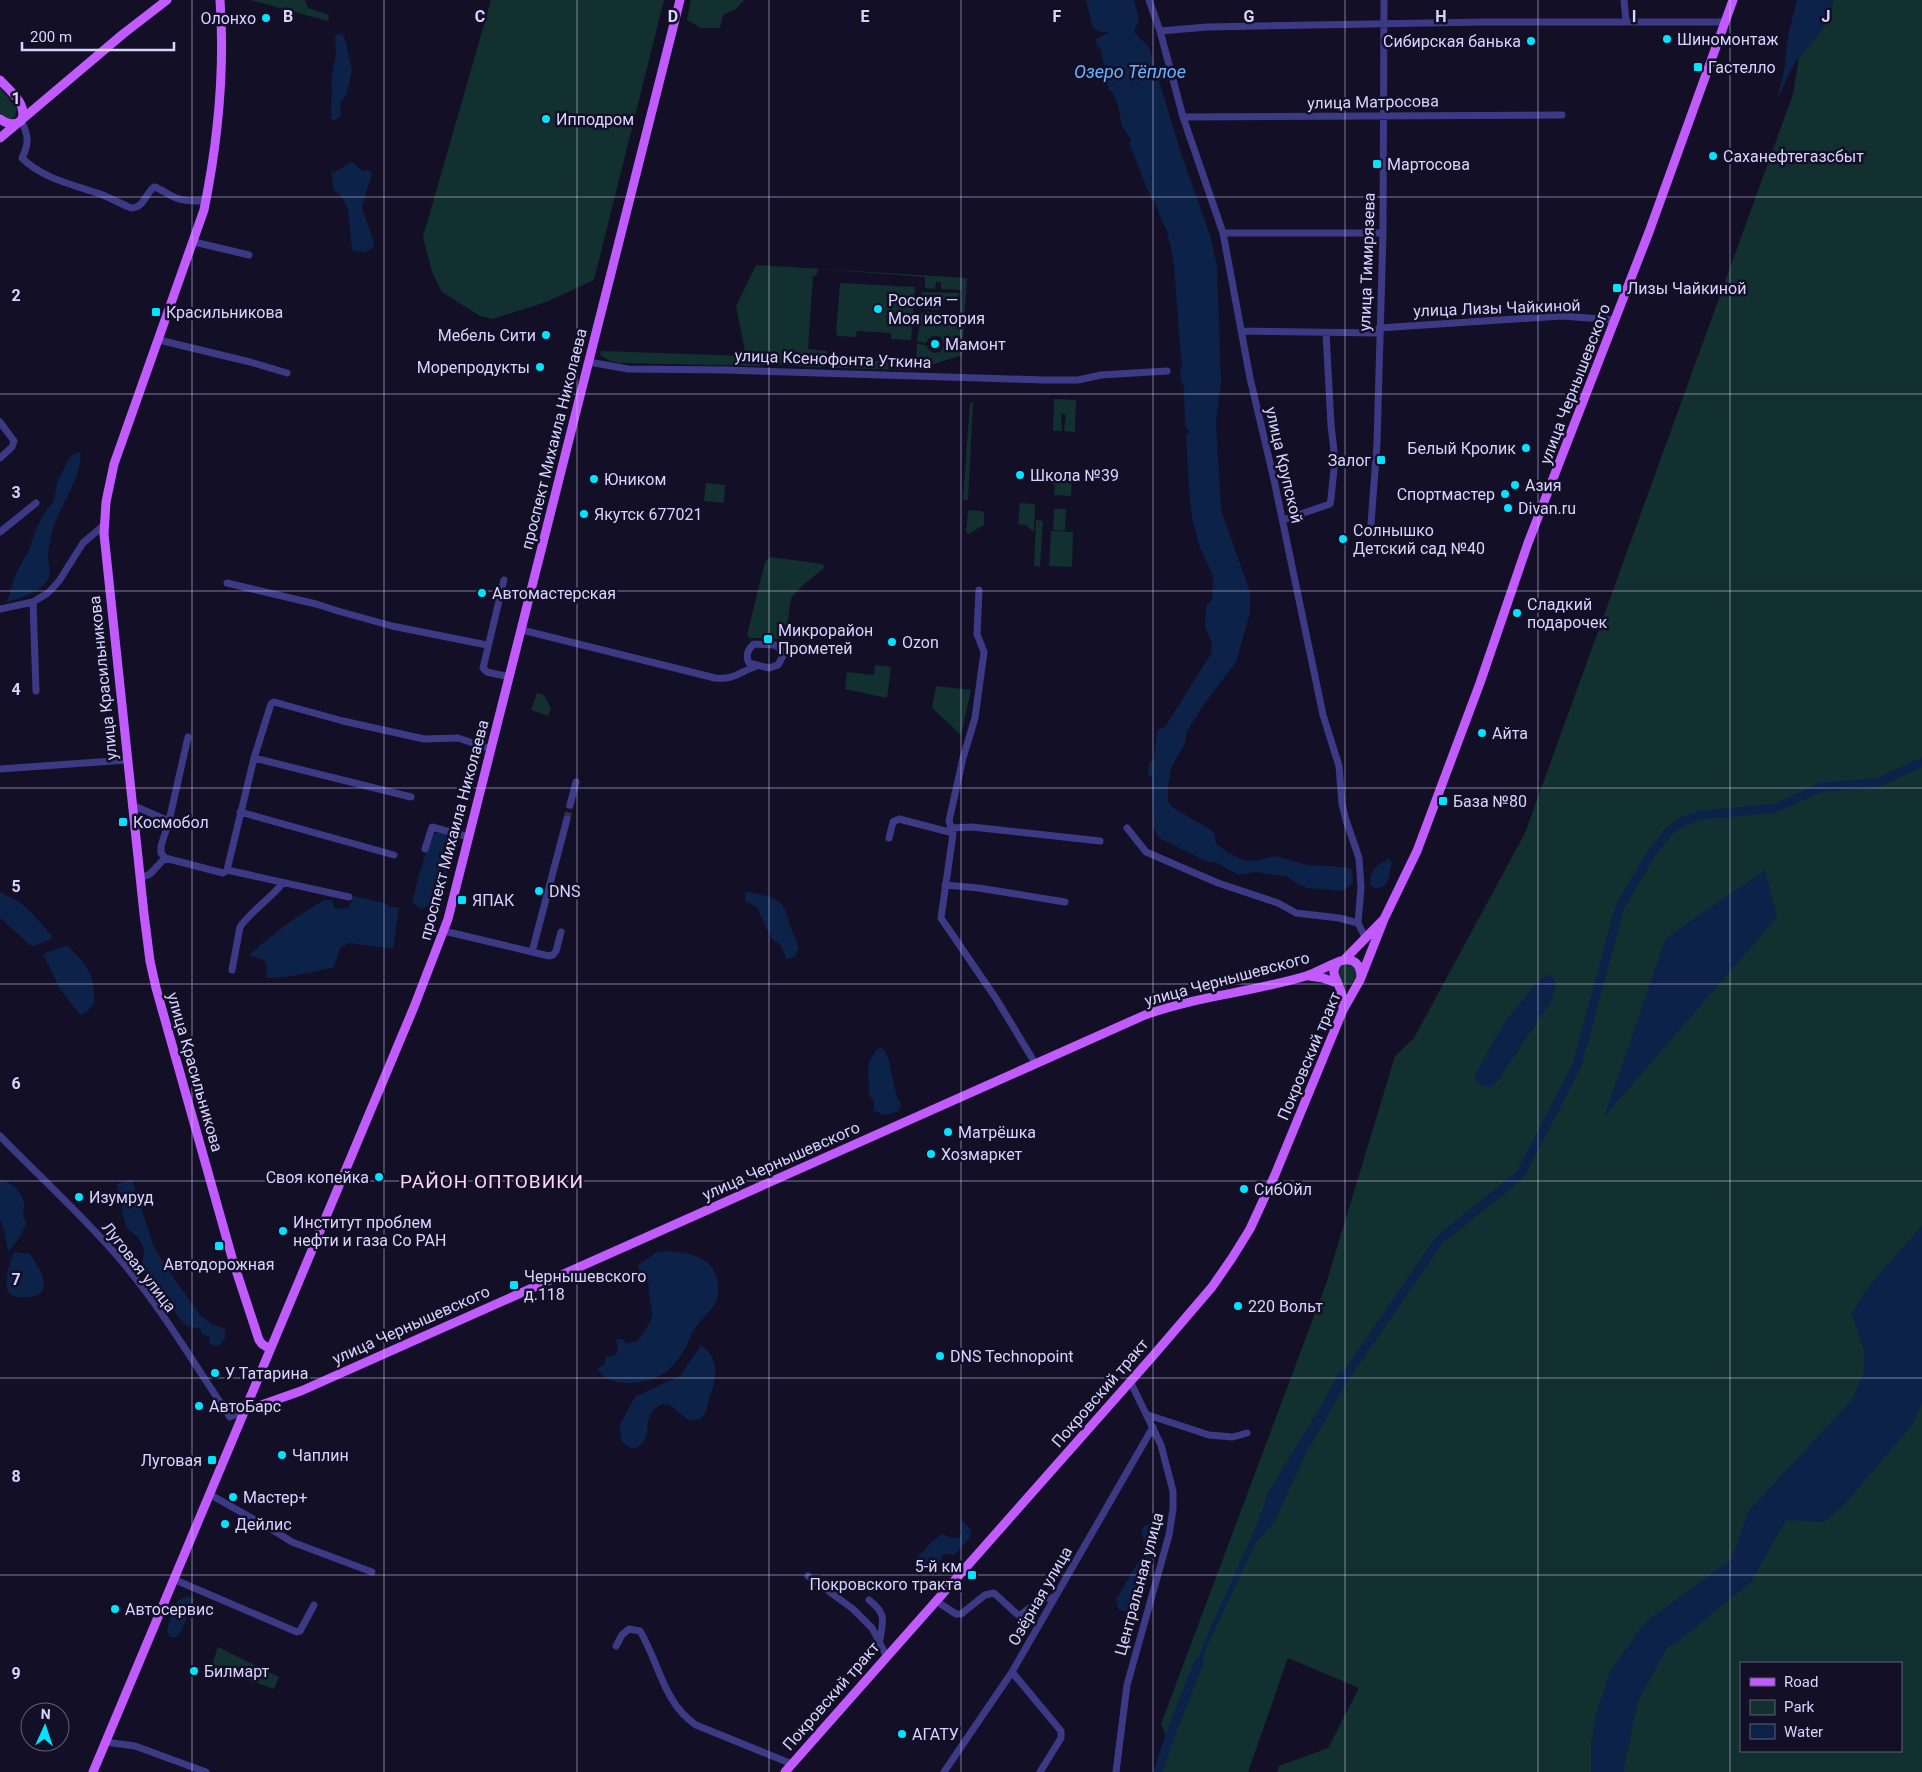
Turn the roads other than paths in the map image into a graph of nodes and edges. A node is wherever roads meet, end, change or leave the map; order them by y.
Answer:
1 (167, 0) edge
2 (220, 0) edge
3 (680, 0) edge
4 (1384, 0) edge
5 (1624, 0) edge
6 (1733, 0) edge
7 (1152, 1) edge
8 (1626, 21) junction
9 (1725, 22) junction
10 (1384, 25) junction
11 (1160, 31) junction
12 (0, 80) edge
13 (43, 102) junction
14 (22, 105) junction
15 (1562, 115) dead end
16 (1384, 116) junction
17 (1183, 117) junction
18 (0, 119) edge
19 (21, 121) junction
20 (0, 138) edge
21 (206, 201) junction
22 (1224, 233) junction
23 (1383, 233) junction
24 (194, 242) junction
25 (249, 255) dead end
26 (1615, 320) junction
27 (1379, 330) junction
28 (1241, 331) junction
29 (1326, 332) junction
30 (159, 340) junction
31 (589, 362) junction
32 (1167, 371) dead end
33 (287, 373) dead end
34 (0, 422) edge
35 (0, 458) edge
36 (36, 503) dead end
37 (1283, 520) junction
38 (1371, 524) dead end
39 (104, 525) junction
40 (0, 532) edge
41 (504, 580) dead end
42 (227, 583) dead end
43 (979, 590) dead end
44 (34, 602) junction
45 (0, 609) edge
46 (522, 630) junction
47 (487, 645) junction
48 (746, 658) junction
49 (757, 666) junction
50 (737, 676) junction
51 (510, 677) junction
52 (36, 691) dead end
53 (188, 737) dead end
54 (491, 749) junction
55 (254, 758) junction
56 (127, 760) junction
57 (0, 769) edge
58 (576, 782) dead end
59 (410, 797) dead end
60 (132, 805) junction
61 (570, 805) tunnel mouth
62 (240, 812) junction
63 (567, 819) tunnel mouth
64 (168, 821) junction
65 (1127, 828) dead end
66 (951, 831) junction
67 (469, 838) junction
68 (889, 838) dead end
69 (1100, 841) dead end
70 (425, 849) dead end
71 (394, 855) dead end
72 (165, 858) junction
73 (227, 870) junction
74 (140, 878) junction
75 (282, 883) junction
76 (945, 886) junction
77 (350, 897) dead end
78 (1065, 902) dead end
79 (1384, 919) junction
80 (1358, 923) junction
81 (444, 931) junction
82 (561, 932) dead end
83 (1366, 939) junction
84 (532, 952) junction
85 (1342, 961) junction
86 (232, 970) dead end
87 (1306, 976) junction
88 (1359, 979) junction
89 (1338, 984) junction
90 (1343, 1010) junction
91 (1035, 1063) junction
92 (0, 1136) edge
93 (270, 1349) junction
94 (1130, 1381) junction
95 (244, 1411) junction
96 (1148, 1415) junction
97 (1153, 1427) junction
98 (1247, 1433) dead end
99 (209, 1494) junction
100 (372, 1572) dead end
101 (808, 1576) dead end
102 (173, 1579) junction
103 (1054, 1597) junction
104 (869, 1600) dead end
105 (936, 1601) junction
106 (314, 1605) dead end
107 (880, 1640) junction
108 (616, 1646) dead end
109 (886, 1655) junction
110 (1012, 1672) junction
111 (105, 1742) junction
112 (792, 1764) junction
113 (93, 1772) edge
114 (206, 1772) edge
115 (785, 1772) edge
116 (944, 1772) edge
117 (1040, 1772) edge
118 (1116, 1772) edge

1 - 13 main road
2 - 21 main road, улица Красильникова
3 - 31 main road, проспект Михаила Николаева
4 - 10 street, улица Тимирязева
5 - 8 street
6 - 9 main road, улица Чернышевского
7 - 11 street, улица Крупской
8 - 9 street
8 - 10 street
9 - 26 main road, улица Чернышевского
10 - 11 street
10 - 16 street, улица Тимирязева
11 - 17 street, улица Крупской
12 - 14 main road
13 - 14 main road
13 - 19 main road
14 - 19 main road
15 - 16 street, улица Матросова
16 - 17 street, улица Матросова
16 - 23 street, улица Тимирязева
17 - 22 street, улица Крупской
18 - 19 main road
19 - 20 main road
19 - 21 street
21 - 24 main road, улица Красильникова
22 - 23 street
22 - 28 street, улица Крупской
23 - 27 street, улица Тимирязева
24 - 25 street
24 - 30 main road, улица Красильникова
26 - 27 street, улица Лизы Чайкиной
26 - 79 main road, улица Чернышевского
27 - 29 street, улица Лизы Чайкиной
27 - 38 street, улица Тимирязева
28 - 29 street, улица Лизы Чайкиной
28 - 37 street, улица Крупской
29 - 37 street
30 - 33 street
30 - 39 main road, улица Красильникова
31 - 32 street, улица Ксенофонта Уткина
31 - 46 main road, проспект Михаила Николаева
34 - 35 street
36 - 40 street
37 - 80 street, улица Крупской
39 - 44 street
39 - 56 main road, улица Красильникова
41 - 47 street
42 - 47 street
43 - 66 street
44 - 45 street
44 - 52 street
46 - 50 street
46 - 51 main road, проспект Михаила Николаева
47 - 51 street
48 - 49 street
48 - 49 street
48 - 50 street
49 - 50 street
51 - 54 main road, проспект Михаила Николаева
53 - 64 street
54 - 55 street
54 - 67 main road, проспект Михаила Николаева
55 - 59 street
55 - 62 street
56 - 57 street
56 - 60 main road, улица Красильникова
58 - 61 street
60 - 64 street
60 - 74 main road, улица Красильникова
62 - 71 street
62 - 73 street
63 - 84 street
64 - 72 street
65 - 80 street
66 - 68 street
66 - 69 street
66 - 76 street
67 - 70 street
67 - 81 main road, проспект Михаила Николаева
72 - 73 street
72 - 74 street
73 - 75 street
74 - 93 main road, улица Красильникова
75 - 77 street
75 - 86 street
76 - 78 street
76 - 91 street
79 - 83 main road, улица Чернышевского
79 - 88 main road, Покровский тракт
80 - 83 street
81 - 84 street
81 - 93 main road, проспект Михаила Николаева
82 - 84 street
83 - 85 main road, улица Чернышевского
85 - 87 main road, улица Чернышевского
85 - 88 main road
85 - 89 main road
87 - 89 main road
87 - 91 main road, улица Чернышевского
88 - 89 main road
88 - 90 main road, Покровский тракт
89 - 90 main road
90 - 94 main road, Покровский тракт
91 - 95 main road, улица Чернышевского
92 - 95 street, Луговая улица
93 - 95 main road, проспект Михаила Николаева
94 - 96 street, Центральная улица
94 - 105 main road, Покровский тракт
95 - 99 main road, проспект Михаила Николаева
96 - 97 street, Центральная улица
96 - 98 street
97 - 103 street, Озёрная улица
97 - 118 street, Центральная улица
99 - 100 street
99 - 102 main road, проспект Михаила Николаева
101 - 107 street
102 - 106 street
102 - 111 main road, проспект Михаила Николаева
103 - 105 street
103 - 110 street, Озёрная улица
104 - 107 street
105 - 109 main road, Покровский тракт
107 - 109 street
108 - 112 street
109 - 112 main road, Покровский тракт
110 - 116 street
110 - 117 street, Озёрная улица
111 - 113 main road, проспект Михаила Николаева
111 - 114 street
112 - 115 main road, Покровский тракт

